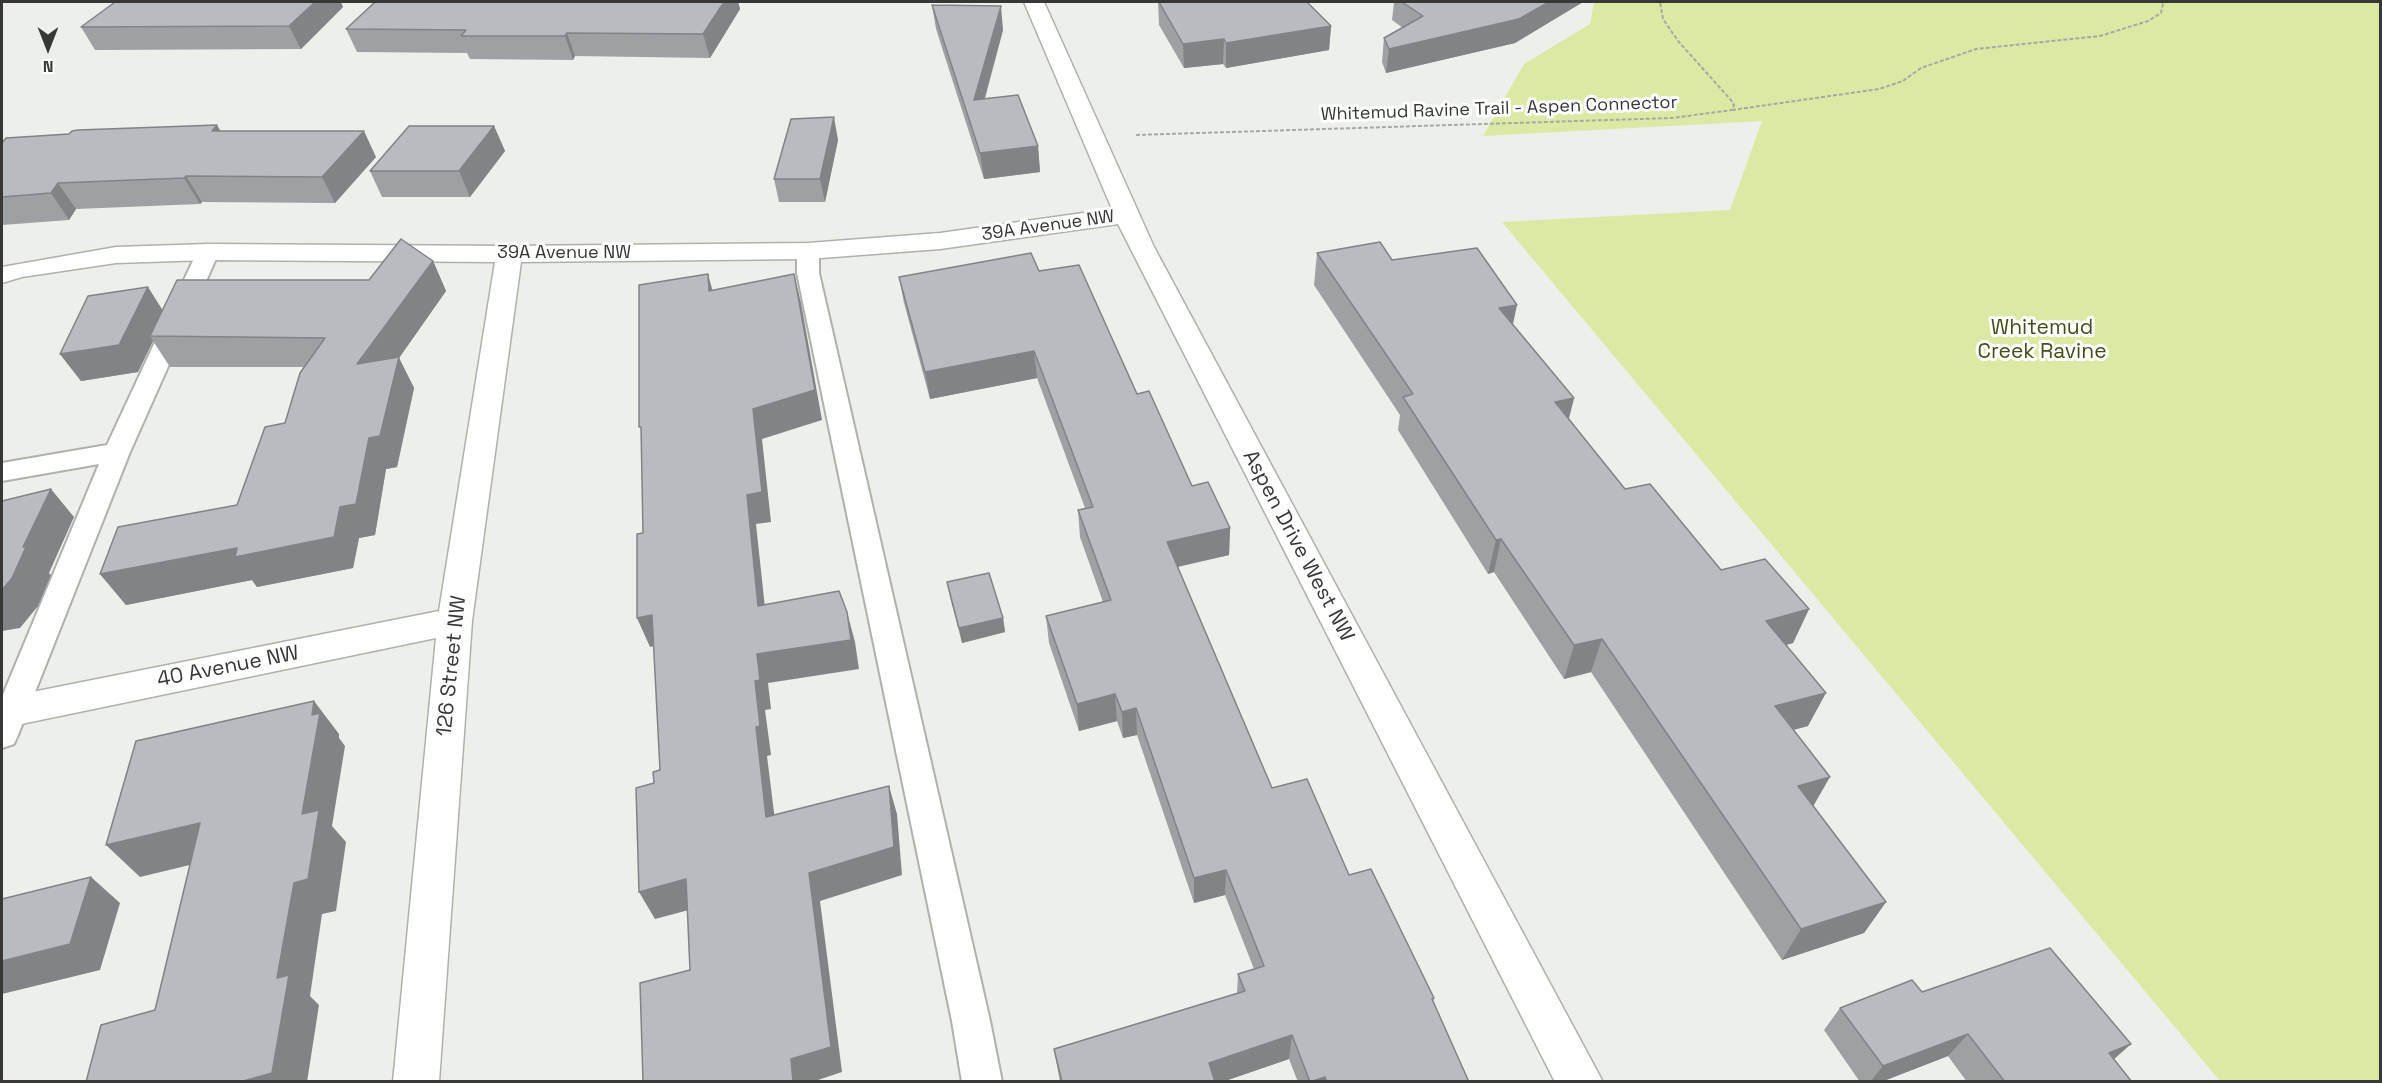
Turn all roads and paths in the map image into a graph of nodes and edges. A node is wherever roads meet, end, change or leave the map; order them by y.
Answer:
1 (1034, 2) edge
2 (1660, 2) edge
3 (2166, 2) edge
4 (1732, 110) junction
5 (1132, 135) dead end
6 (1126, 215) junction
7 (808, 251) junction
8 (208, 252) junction
9 (508, 254) junction
10 (2, 275) edge
11 (117, 452) junction
12 (2, 472) edge
13 (455, 621) junction
14 (5, 720) edge
15 (416, 1082) edge
16 (982, 1082) edge
17 (1580, 1082) edge

1 - 6 street, Aspen Drive West NW
2 - 4 path
3 - 4 path, Whitemud Ravine Trail - Aspen Connector
4 - 5 path, Whitemud Ravine Trail - Aspen Connector
6 - 7 street, 39A Avenue NW
6 - 17 street, Aspen Drive West NW
7 - 9 street, 39A Avenue NW
7 - 16 lane
8 - 9 street, 39A Avenue NW
8 - 10 street, 39A Avenue NW
8 - 11 lane
9 - 13 street, 126 Street NW
11 - 12 lane
11 - 14 lane
13 - 14 street, 40 Avenue NW
13 - 15 street, 126 Street NW

